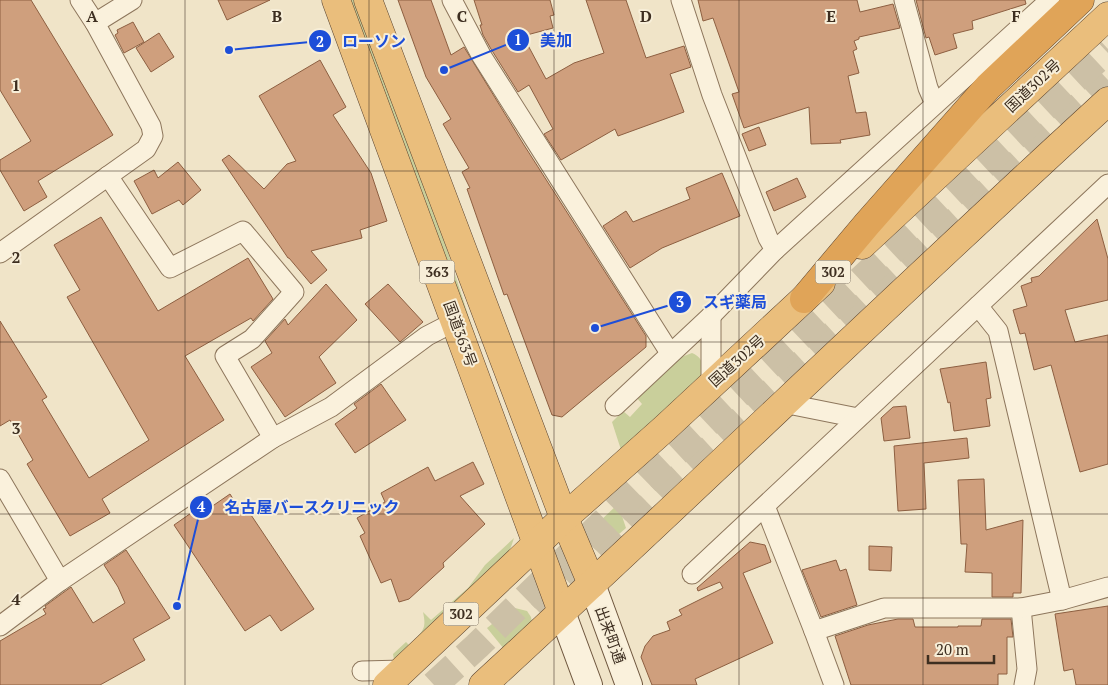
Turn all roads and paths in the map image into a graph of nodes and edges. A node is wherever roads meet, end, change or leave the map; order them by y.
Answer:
1 (80, 0) edge
2 (132, 0) edge
3 (336, 0) edge
4 (368, 0) edge
5 (452, 0) edge
6 (681, 0) edge
7 (904, 0) edge
8 (1050, 0) edge
9 (1080, 0) edge
10 (1104, 20) edge
11 (95, 23) junction
12 (1108, 101) edge
13 (934, 104) junction
14 (108, 176) junction
15 (1108, 184) edge
16 (775, 250) junction
17 (0, 253) edge
18 (804, 299) junction
19 (978, 306) junction
20 (710, 316) junction
21 (456, 321) junction
22 (670, 353) junction
23 (711, 385) junction
24 (623, 403) dead end
25 (783, 403) junction
26 (858, 418) junction
27 (273, 438) junction
28 (0, 479) edge
29 (765, 506) junction
30 (564, 518) junction
31 (537, 544) junction
32 (692, 574) dead end
33 (60, 581) junction
34 (592, 584) junction
35 (1108, 587) edge
36 (1062, 600) junction
37 (1022, 608) junction
38 (562, 612) junction
39 (0, 626) edge
40 (814, 630) junction
41 (362, 671) dead end
42 (395, 678) edge
43 (483, 685) edge
44 (589, 685) edge
45 (629, 685) edge
46 (834, 685) edge
47 (1024, 685) edge

1 - 11 street
2 - 11 street
3 - 21 highway, 国道363号 / 363
4 - 30 highway, 国道363号 / 363
5 - 22 street
6 - 16 street
7 - 13 street
8 - 13 street
9 - 18 highway
10 - 18 highway, 国道302号 / 302
11 - 14 street
12 - 25 highway
13 - 16 street
14 - 17 street
14 - 27 street
15 - 19 street
16 - 20 street
18 - 23 highway, 国道302号 / 302
19 - 26 street
19 - 36 street
20 - 22 street
20 - 23 street
21 - 27 street
21 - 31 highway, 国道363号 / 363
22 - 24 street
23 - 30 highway, 国道302号 / 302
25 - 26 street
25 - 34 highway
26 - 29 street
27 - 33 street
28 - 33 street
29 - 32 street
29 - 40 street
30 - 31 highway, 国道302号 / 302
30 - 34 highway, 国道363号 / 363
31 - 38 highway, 国道363号 / 363
31 - 42 highway, 国道302号 / 302
33 - 39 street
34 - 38 highway
34 - 45 main road, 出来町通
35 - 36 street
36 - 37 street
37 - 40 street
37 - 47 street
38 - 43 highway
38 - 44 main road
40 - 46 street
41 - 42 street

